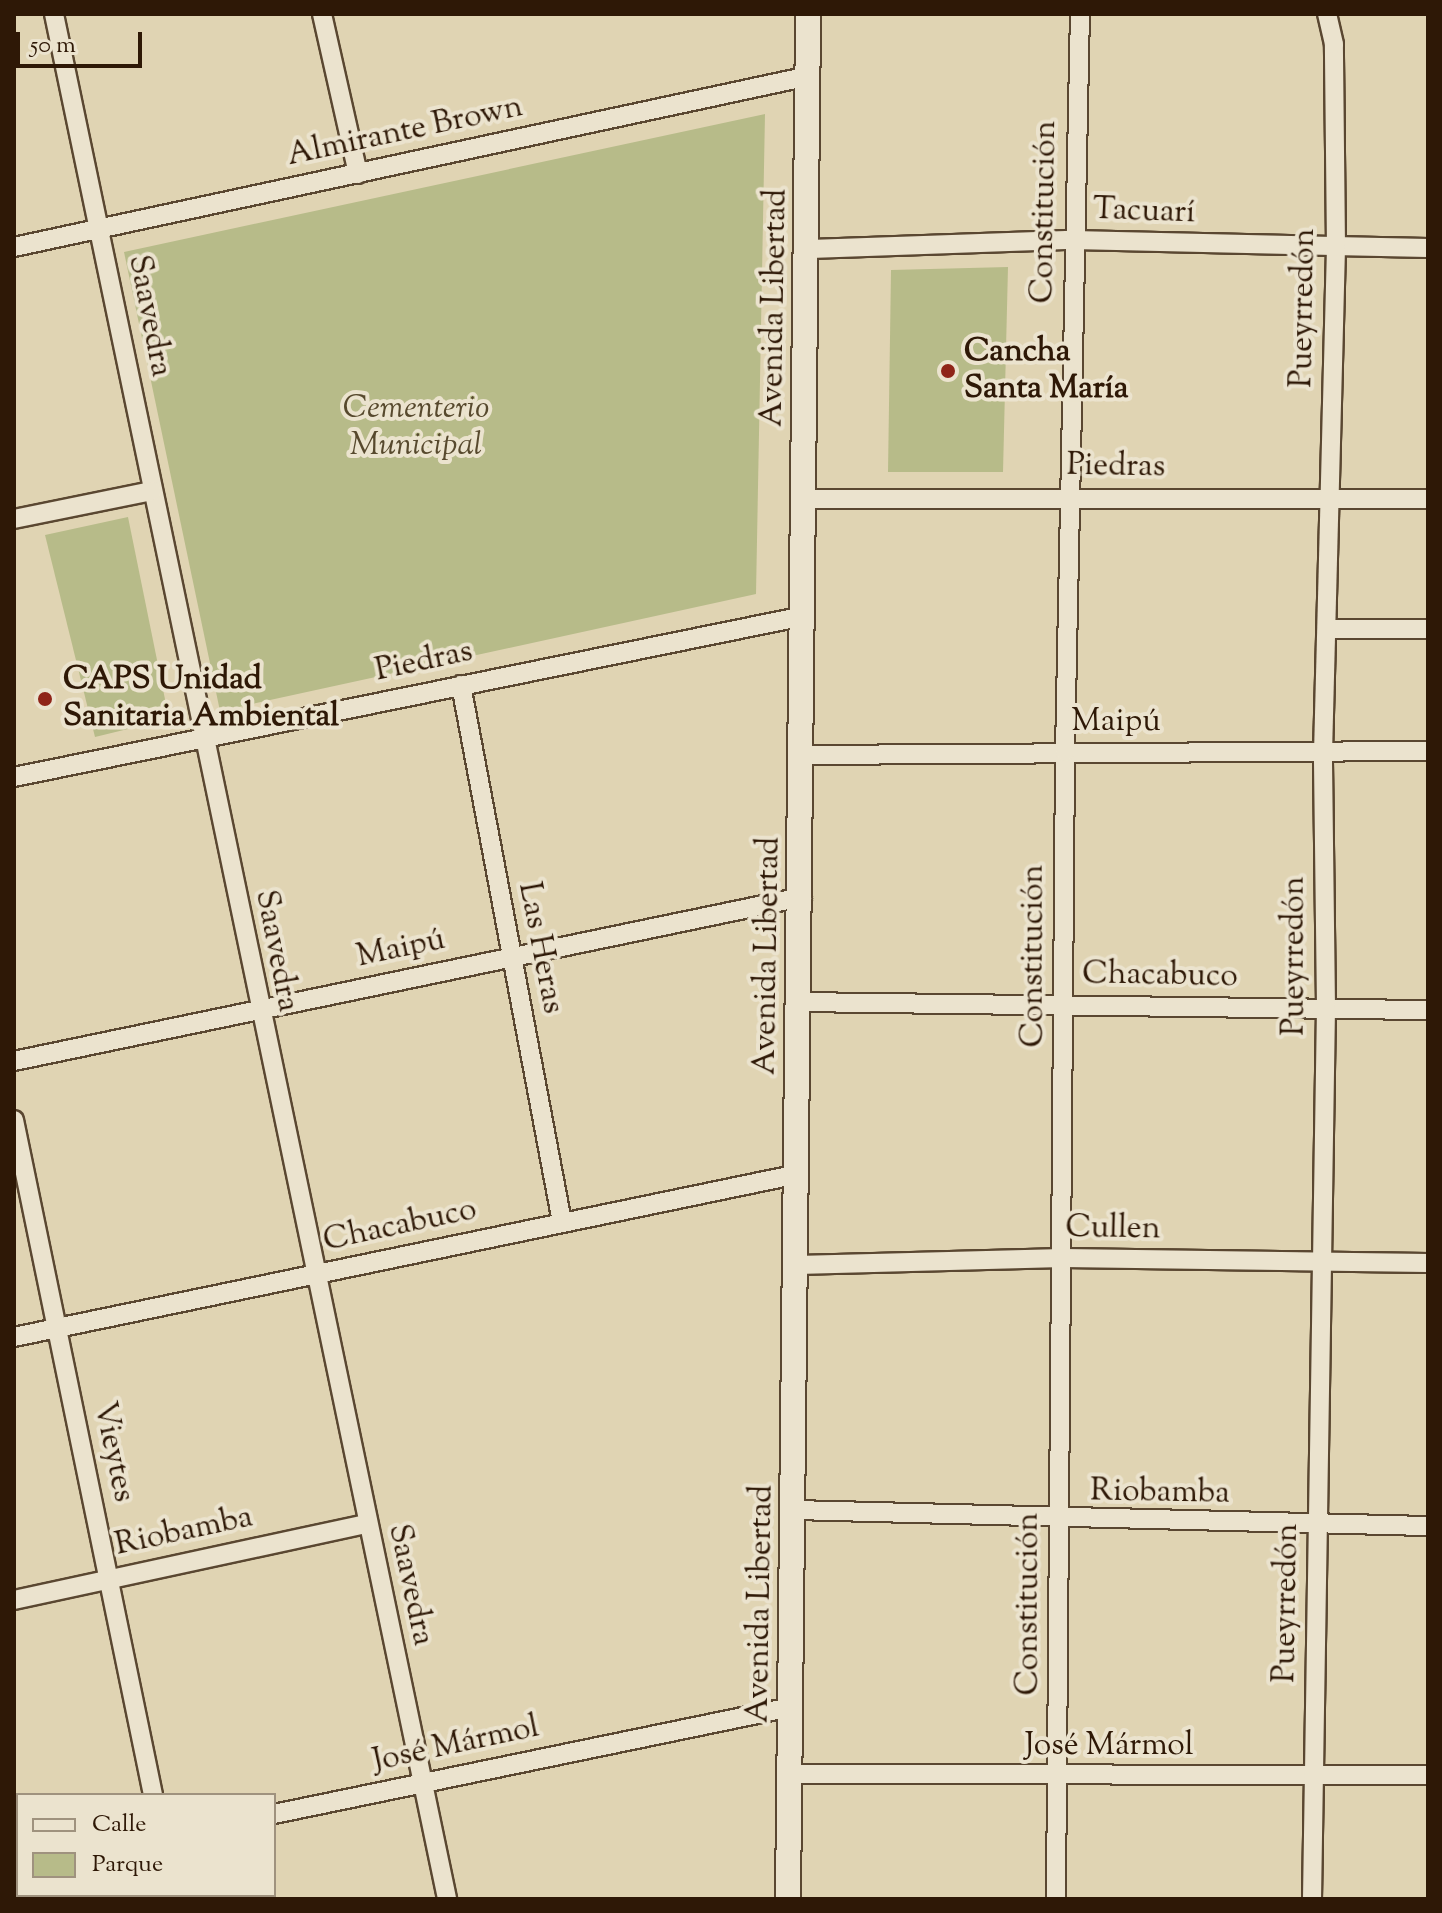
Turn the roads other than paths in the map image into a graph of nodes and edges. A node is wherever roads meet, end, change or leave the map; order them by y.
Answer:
1 (54, 14) edge
2 (322, 14) edge
3 (808, 14) edge
4 (1080, 14) edge
5 (1327, 14) edge
6 (809, 76) junction
7 (358, 174) junction
8 (101, 227) junction
9 (1073, 240) junction
10 (14, 247) edge
11 (1336, 247) junction
12 (1428, 248) edge
13 (810, 249) junction
14 (152, 491) junction
15 (1074, 496) junction
16 (803, 499) junction
17 (1428, 499) edge
18 (1330, 501) junction
19 (14, 519) edge
20 (799, 617) junction
21 (1331, 629) junction
22 (1428, 629) edge
23 (461, 685) junction
24 (202, 738) junction
25 (1428, 751) edge
26 (1065, 752) junction
27 (1323, 754) junction
28 (803, 755) junction
29 (14, 777) edge
30 (802, 897) junction
31 (511, 957) junction
32 (796, 1002) junction
33 (1064, 1005) junction
34 (1326, 1007) junction
35 (257, 1010) junction
36 (1428, 1010) edge
37 (14, 1061) edge
38 (14, 1120) edge
39 (798, 1174) junction
40 (562, 1222) junction
41 (1063, 1258) junction
42 (1323, 1263) junction
43 (1428, 1263) edge
44 (797, 1265) junction
45 (313, 1274) junction
46 (57, 1328) junction
47 (14, 1337) edge
48 (794, 1510) junction
49 (1059, 1520) junction
50 (366, 1524) junction
51 (1319, 1526) junction
52 (1428, 1526) edge
53 (108, 1579) junction
54 (14, 1600) edge
55 (791, 1707) junction
56 (790, 1774) junction
57 (1057, 1775) junction
58 (1428, 1775) edge
59 (1313, 1776) junction
60 (421, 1783) junction
61 (153, 1793) edge
62 (276, 1814) edge
63 (447, 1899) edge
64 (788, 1899) edge
65 (1056, 1899) edge
66 (1312, 1899) edge

1 - 8 street, Saavedra
2 - 7 street
3 - 6 main road, Avenida Libertad
4 - 9 street, Constitución
5 - 11 street, Pueyrredón
6 - 7 street, Almirante Brown
6 - 13 main road, Avenida Libertad
7 - 8 street, Almirante Brown
8 - 10 street, Almirante Brown
8 - 14 street, Saavedra
9 - 11 street, Tacuarí
9 - 13 street, Tacuarí
9 - 15 street, Constitución
11 - 12 street, Tacuarí
11 - 18 street, Pueyrredón
13 - 16 main road, Avenida Libertad
14 - 19 street
14 - 24 street, Saavedra
15 - 16 street, Piedras
15 - 18 street, Piedras
15 - 26 street, Constitución
16 - 20 main road, Avenida Libertad
17 - 18 street, Piedras
18 - 21 street, Pueyrredón
20 - 23 street, Piedras
20 - 28 main road, Avenida Libertad
21 - 22 street
21 - 27 street, Pueyrredón
23 - 24 street, Piedras
23 - 31 street, Las Heras
24 - 29 street, Piedras
24 - 35 street, Saavedra
25 - 27 street, Maipú
26 - 27 street, Maipú
26 - 28 street, Maipú
26 - 33 street, Constitución
27 - 34 street, Pueyrredón
28 - 30 main road, Avenida Libertad
30 - 31 street, Maipú
30 - 32 main road, Avenida Libertad
31 - 35 street, Maipú
31 - 40 street, Las Heras
32 - 33 street, Chacabuco
32 - 39 main road, Avenida Libertad
33 - 34 street, Chacabuco
33 - 41 street, Constitución
34 - 36 street, Chacabuco
34 - 42 street, Pueyrredón
35 - 37 street, Maipú
35 - 45 street, Saavedra
38 - 46 street, Vieytes
39 - 40 street, Chacabuco
39 - 44 main road, Avenida Libertad
40 - 45 street, Chacabuco
41 - 42 street, Cullen
41 - 44 street, Cullen
41 - 49 street, Constitución
42 - 43 street, Cullen
42 - 51 street, Pueyrredón
44 - 48 main road, Avenida Libertad
45 - 46 street, Chacabuco
45 - 50 street, Saavedra
46 - 47 street, Chacabuco
46 - 53 street, Vieytes
48 - 49 street, Riobamba
48 - 55 main road, Avenida Libertad
49 - 51 street, Riobamba
49 - 57 street, Constitución
50 - 53 street, Riobamba
50 - 60 street, Saavedra
51 - 52 street, Riobamba
51 - 59 street, Pueyrredón
53 - 54 street, Riobamba
53 - 61 street, Vieytes
55 - 56 main road, Avenida Libertad
55 - 60 street, José Mármol
56 - 57 street, José Mármol
56 - 64 main road, Avenida Libertad
57 - 59 street, José Mármol
57 - 65 street, Constitución
58 - 59 street, José Mármol
59 - 66 street, Pueyrredón
60 - 62 street, José Mármol
60 - 63 street, Saavedra

